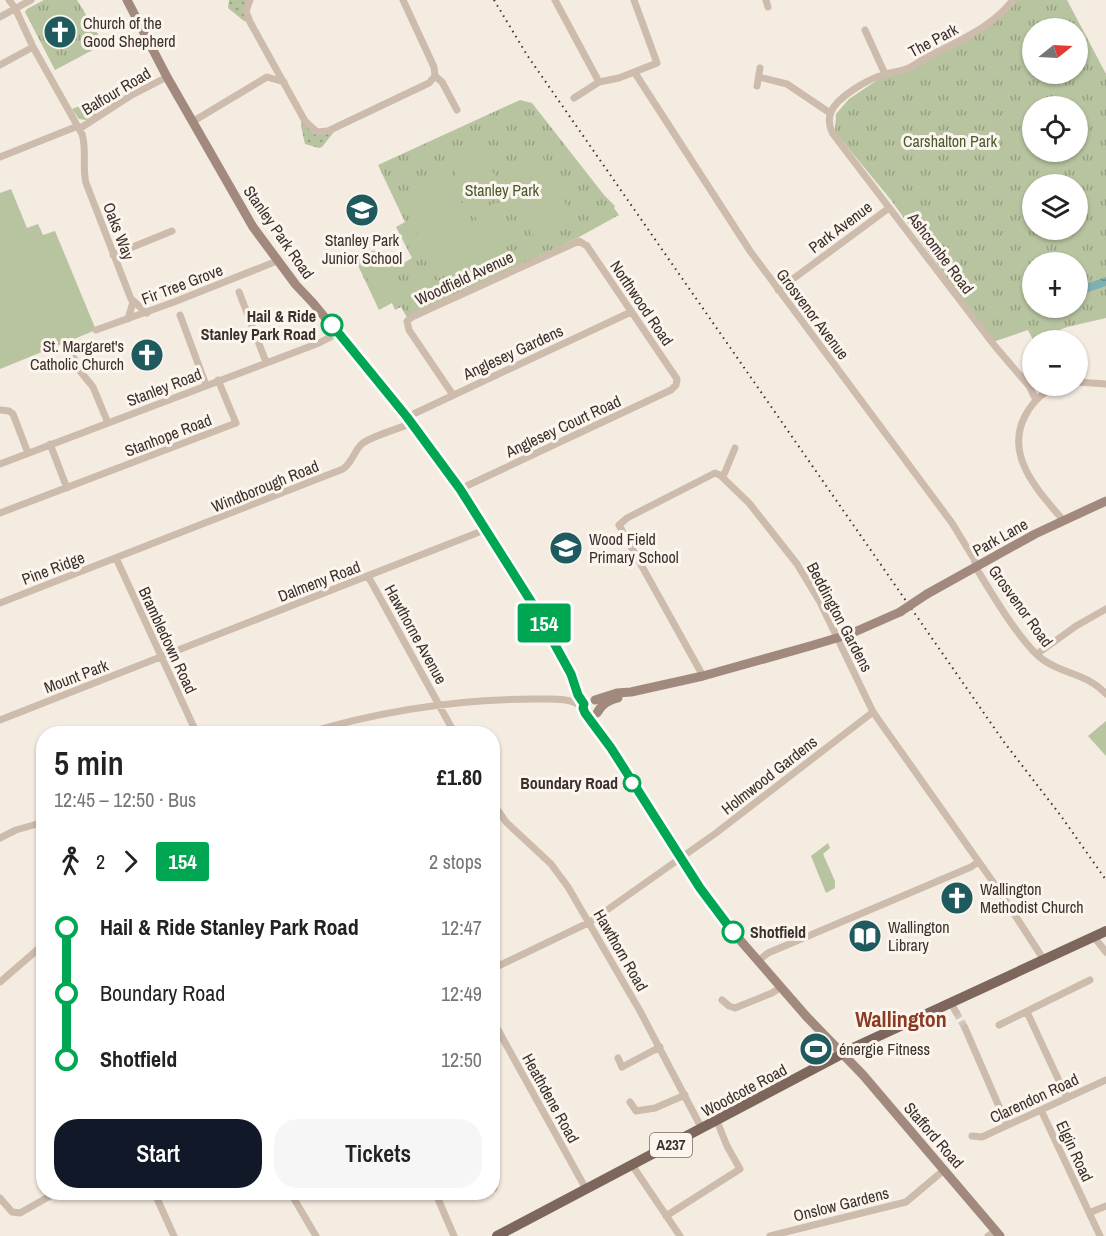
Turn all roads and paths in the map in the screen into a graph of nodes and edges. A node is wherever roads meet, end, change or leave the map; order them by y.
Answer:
1 (9, 0) edge
2 (31, 0) edge
3 (127, 0) edge
4 (250, 0) edge
5 (403, 0) edge
6 (555, 0) edge
7 (634, 0) edge
8 (1013, 0) edge
9 (15, 8) junction
10 (0, 17) edge
11 (866, 30) dead end
12 (33, 47) junction
13 (272, 61) junction
14 (0, 65) edge
15 (760, 68) dead end
16 (635, 73) junction
17 (885, 74) junction
18 (435, 76) junction
19 (167, 77) junction
20 (267, 77) junction
21 (759, 77) junction
22 (285, 82) junction
23 (599, 82) junction
24 (757, 86) dead end
25 (573, 98) dead end
26 (457, 110) dead end
27 (830, 113) junction
28 (192, 122) junction
29 (78, 127) junction
30 (0, 157) edge
31 (889, 208) junction
32 (172, 231) dead end
33 (579, 241) joint
34 (113, 255) junction
35 (277, 261) junction
36 (778, 290) junction
37 (239, 292) dead end
38 (133, 302) junction
39 (631, 312) junction
40 (147, 313) junction
41 (180, 315) dead end
42 (128, 319) junction
43 (96, 330) dead end
44 (338, 333) junction
45 (266, 362) junction
46 (45, 367) dead end
47 (1022, 378) edge
48 (218, 380) junction
49 (1088, 383) edge
50 (1106, 384) edge
51 (206, 385) junction
52 (676, 385) joint
53 (453, 395) junction
54 (1034, 396) edge
55 (1041, 396) edge
56 (1036, 400) junction
57 (0, 410) edge
58 (410, 420) junction
59 (108, 423) junction
60 (50, 444) junction
61 (735, 448) dead end
62 (28, 453) junction
63 (0, 464) edge
64 (723, 477) junction
65 (67, 488) junction
66 (460, 489) junction
67 (1106, 501) edge
68 (0, 513) edge
69 (1063, 520) junction
70 (487, 530) junction
71 (116, 558) junction
72 (977, 567) junction
73 (369, 576) junction
74 (0, 603) edge
75 (1106, 609) edge
76 (837, 638) junction
77 (1037, 654) junction
78 (161, 657) junction
79 (703, 676) junction
80 (1106, 694) edge
81 (440, 705) junction
82 (591, 707) junction
83 (873, 712) junction
84 (0, 720) edge
85 (193, 726) edge
86 (341, 726) edge
87 (451, 726) edge
88 (500, 813) edge
89 (36, 824) edge
90 (0, 838) edge
91 (681, 859) junction
92 (978, 862) junction
93 (590, 922) junction
94 (1106, 931) edge
95 (1094, 937) junction
96 (36, 951) edge
97 (1106, 952) edge
98 (1044, 960) junction
99 (758, 961) junction
100 (500, 965) edge
101 (1, 979) edge
102 (1090, 980) dead end
103 (781, 987) junction
104 (722, 1000) dead end
105 (1027, 1012) junction
106 (999, 1025) dead end
107 (965, 1028) tunnel mouth
108 (500, 1033) edge
109 (660, 1047) junction
110 (844, 1054) junction
111 (618, 1058) dead end
112 (1106, 1080) edge
113 (685, 1095) junction
114 (1067, 1098) junction
115 (630, 1102) dead end
116 (1041, 1110) junction
117 (717, 1121) junction
118 (1007, 1125) junction
119 (702, 1129) junction
120 (972, 1136) dead end
121 (632, 1165) junction
122 (944, 1170) junction
123 (586, 1189) junction
124 (0, 1198) edge
125 (44, 1200) edge
126 (158, 1200) edge
127 (295, 1200) edge
128 (438, 1200) edge
129 (1106, 1206) edge
130 (1089, 1213) junction
131 (666, 1216) junction
132 (784, 1234) edge
133 (995, 1234) edge
134 (174, 1236) edge
135 (316, 1236) edge
136 (454, 1236) edge
137 (497, 1236) edge
138 (680, 1236) edge
139 (770, 1236) edge
140 (1100, 1236) edge

1 - 9 street, Oaks Way
2 - 9 street
3 - 19 main road, Stanley Park Road
4 - 13 street
5 - 18 street
6 - 23 street
7 - 16 street
8 - 17 street, The Park
9 - 10 street
9 - 12 street, Oaks Way
11 - 17 street
12 - 14 street
12 - 29 street, Oaks Way
13 - 20 street
13 - 22 street
15 - 21 street
16 - 23 street
16 - 36 street, Grosvenor Avenue
17 - 27 street, The Park
18 - 22 street
18 - 26 street
19 - 28 main road, Stanley Park Road
19 - 29 street, Balfour Road
20 - 22 street
20 - 28 street
21 - 24 street
21 - 27 street
23 - 25 street
27 - 31 street, Ashcombe Road
28 - 35 main road, Stanley Park Road
29 - 30 street, Balfour Road
29 - 34 street, Oaks Way
31 - 36 street, Park Avenue
31 - 47 street, Ashcombe Road
32 - 34 street
33 - 39 street, Northwood Road
33 - 53 street, Woodfield Avenue
34 - 38 street, Oaks Way
35 - 40 street, Fir Tree Grove
35 - 44 main road, Stanley Park Road
36 - 72 street, Grosvenor Avenue
37 - 45 street
38 - 40 street, Oaks Way
38 - 42 street
39 - 52 street, Northwood Road
39 - 53 street, Anglesey Gardens
40 - 42 street, Fir Tree Grove
41 - 51 street
42 - 43 street, Fir Tree Grove
44 - 45 street, Stanley Road
44 - 58 main road, Stanley Park Road
45 - 48 street, Stanley Road
46 - 59 street
48 - 51 street, Stanley Road
48 - 65 street, Stanhope Road
49 - 50 street
51 - 59 street, Stanley Road
52 - 66 street, Anglesey Court Road
53 - 58 street, Anglesey Gardens
54 - 56 street, Ashcombe Road
55 - 56 street
56 - 69 street
57 - 62 street
58 - 66 main road, Stanley Park Road
58 - 71 street, Windborough Road
59 - 60 street, Stanley Road
60 - 62 street, Stanley Road
60 - 65 street
61 - 64 street
62 - 63 street, Stanley Road
64 - 76 street, Beddington Gardens
64 - 79 street
65 - 68 street, Stanhope Road
66 - 70 main road, Stanley Park Road
67 - 69 main road, Park Lane
69 - 72 main road, Park Lane
70 - 73 street, Dalmeny Road
70 - 82 main road, Stanley Park Road
71 - 74 street, Pine Ridge
71 - 78 street, Brambledown Road
72 - 76 main road, Park Lane, bridge
72 - 77 street, Grosvenor Road
73 - 78 street, Dalmeny Road
73 - 81 street, Hawthorne Avenue
75 - 77 street
76 - 79 main road
76 - 83 street, Beddington Gardens
77 - 80 street, Grosvenor Road
78 - 84 street, Mount Park
78 - 85 street, Brambledown Road
79 - 82 main road
81 - 82 street
81 - 86 street
81 - 87 street
82 - 91 main road, Stanley Park Road
83 - 91 street, Holmwood Gardens
83 - 92 street, Beddington Gardens
88 - 93 street, Hawthorn Road
89 - 90 street
91 - 93 street, Holmwood Gardens
91 - 99 main road, Stanley Park Road
92 - 98 street, Beddington Gardens
92 - 99 street
93 - 100 street, Holmwood Gardens
93 - 109 street, Hawthorn Road
94 - 95 main road, Woodcote Road / A237
95 - 97 street
95 - 98 main road, Woodcote Road / A237
96 - 101 street
98 - 110 main road, Woodcote Road / A237
99 - 103 main road, Stanley Park Road
102 - 105 street
103 - 104 street
103 - 110 main road, Stanley Park Road
105 - 106 street
105 - 114 street
107 - 118 street
108 - 123 street, Heathdene Road
109 - 111 street
109 - 113 street, Hawthorn Road
110 - 117 main road, Woodcote Road / A237
110 - 122 main road, Stafford Road
112 - 114 street, Clarendon Road
113 - 115 street
113 - 119 street, Hawthorn Road
114 - 116 street, Clarendon Road
116 - 118 street, Clarendon Road
116 - 130 street, Elgin Road
117 - 119 main road, Woodcote Road / A237
117 - 131 street
118 - 120 street, Clarendon Road
119 - 121 main road, Woodcote Road / A237
121 - 123 main road, Woodcote Road / A237
121 - 131 street
122 - 132 street, Onslow Gardens
122 - 133 main road, Stafford Road
123 - 137 main road, Woodcote Road / A237
124 - 125 street
126 - 134 street
127 - 135 street
128 - 136 street
129 - 130 street
130 - 140 street, Elgin Road
131 - 138 street
132 - 139 street, Onslow Gardens

